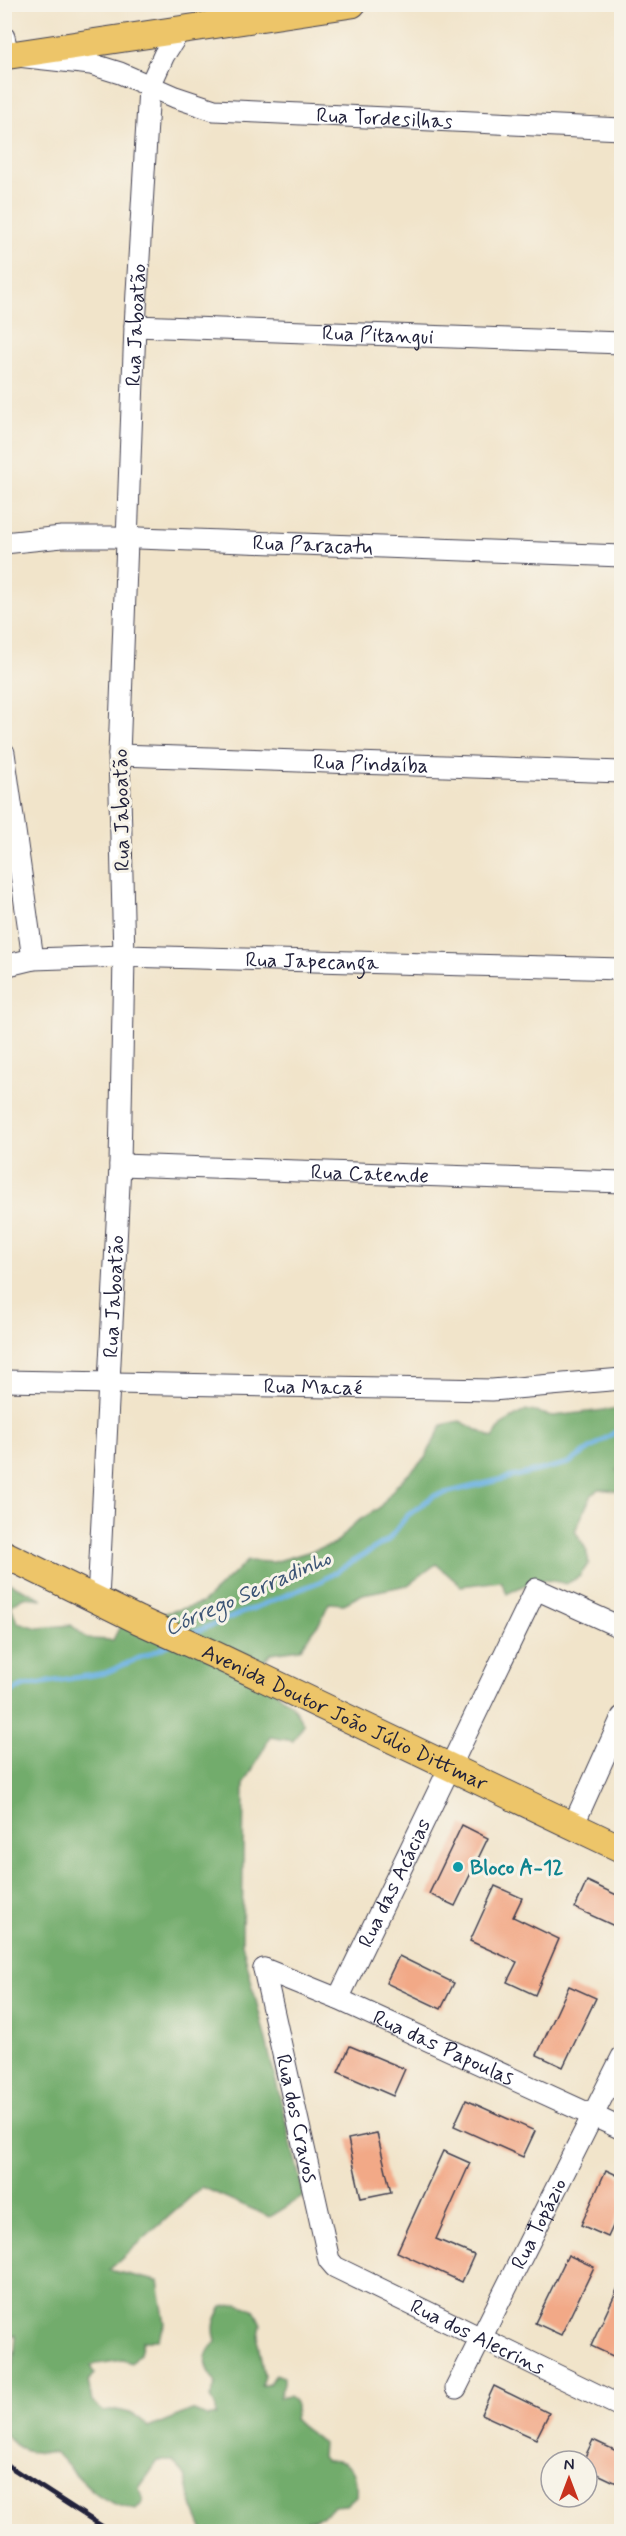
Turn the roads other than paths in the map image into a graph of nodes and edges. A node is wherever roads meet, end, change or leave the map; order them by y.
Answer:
1 (352, 4) edge
2 (180, 30) junction
3 (6, 49) edge
4 (149, 88) junction
5 (621, 129) edge
6 (135, 326) junction
7 (621, 343) edge
8 (127, 538) junction
9 (4, 543) edge
10 (621, 555) edge
11 (4, 753) edge
12 (119, 754) junction
13 (621, 772) edge
14 (124, 956) junction
15 (33, 959) junction
16 (4, 966) edge
17 (621, 969) edge
18 (120, 1165) junction
19 (621, 1182) edge
20 (621, 1379) edge
21 (4, 1381) edge
22 (110, 1384) junction
23 (4, 1554) edge
24 (98, 1599) junction
25 (621, 1628) edge
26 (621, 1718) edge
27 (450, 1768) junction
28 (573, 1826) junction
29 (621, 1849) edge
30 (264, 1969) joint
31 (338, 1999) junction
32 (621, 2057) edge
33 (592, 2115) junction
34 (621, 2129) edge
35 (335, 2267) joint
36 (480, 2339) junction
37 (456, 2388) dead end
38 (621, 2407) edge

1 - 2 main road
2 - 3 main road
2 - 4 street, Rua Jaboatão
3 - 4 street, Rua Tordesilhas
4 - 5 street, Rua Tordesilhas
4 - 6 street, Rua Jaboatão
6 - 7 street, Rua Pitangui
6 - 8 street, Rua Jaboatão
8 - 9 street, Rua Paracatu
8 - 10 street, Rua Paracatu
8 - 12 street, Rua Jaboatão
11 - 15 street
12 - 13 street, Rua Pindaíba
12 - 14 street, Rua Jaboatão
14 - 15 street, Rua Japecanga
14 - 17 street, Rua Japecanga
14 - 18 street, Rua Jaboatão
15 - 16 street, Rua Japecanga
18 - 19 street, Rua Catende
18 - 22 street, Rua Jaboatão
20 - 22 street, Rua Macaé
21 - 22 street, Rua Macaé
22 - 24 street, Rua Jaboatão
23 - 24 main road, Avenida Doutor João Júlio Dittmar
24 - 27 main road, Avenida Doutor João Júlio Dittmar
25 - 27 street, Rua das Acácias
26 - 28 street
27 - 28 main road, Avenida Doutor João Júlio Dittmar
27 - 31 street, Rua das Acácias
28 - 29 main road, Avenida Doutor João Júlio Dittmar
30 - 31 street, Rua das Papoulas
30 - 35 street, Rua dos Cravos
31 - 33 street, Rua das Papoulas
32 - 33 street, Rua Topázio
33 - 34 street, Rua das Papoulas
33 - 36 street, Rua Topázio
35 - 36 street, Rua dos Alecrins
36 - 37 street, Rua Topázio
36 - 38 street, Rua dos Alecrins

